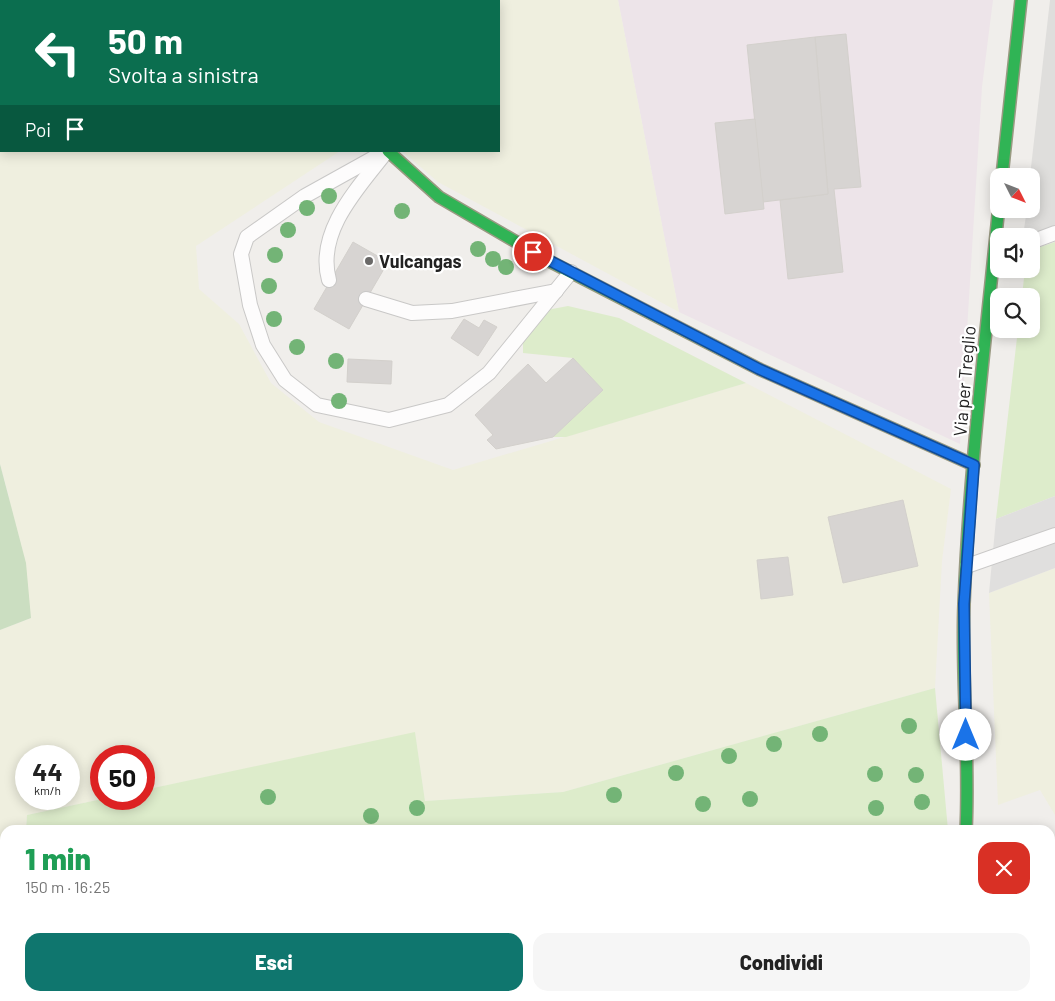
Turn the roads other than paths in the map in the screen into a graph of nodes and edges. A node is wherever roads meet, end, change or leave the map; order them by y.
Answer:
1 (1021, 0) edge
2 (385, 152) edge
3 (386, 152) edge
4 (388, 152) edge
5 (1003, 168) edge
6 (1055, 233) edge
7 (1040, 239) edge
8 (571, 272) junction
9 (993, 278) edge
10 (329, 280) dead end
11 (556, 291) junction
12 (366, 299) dead end
13 (974, 465) junction
14 (1055, 535) edge
15 (967, 566) junction
16 (966, 825) edge

1 - 5 main road
2 - 11 lane
3 - 10 lane
4 - 8 main road
6 - 7 lane
8 - 11 lane
8 - 13 main road
9 - 13 main road, Via per Treglio
11 - 12 lane
13 - 15 main road, Via per Treglio
14 - 15 lane
15 - 16 main road, Via per Treglio

